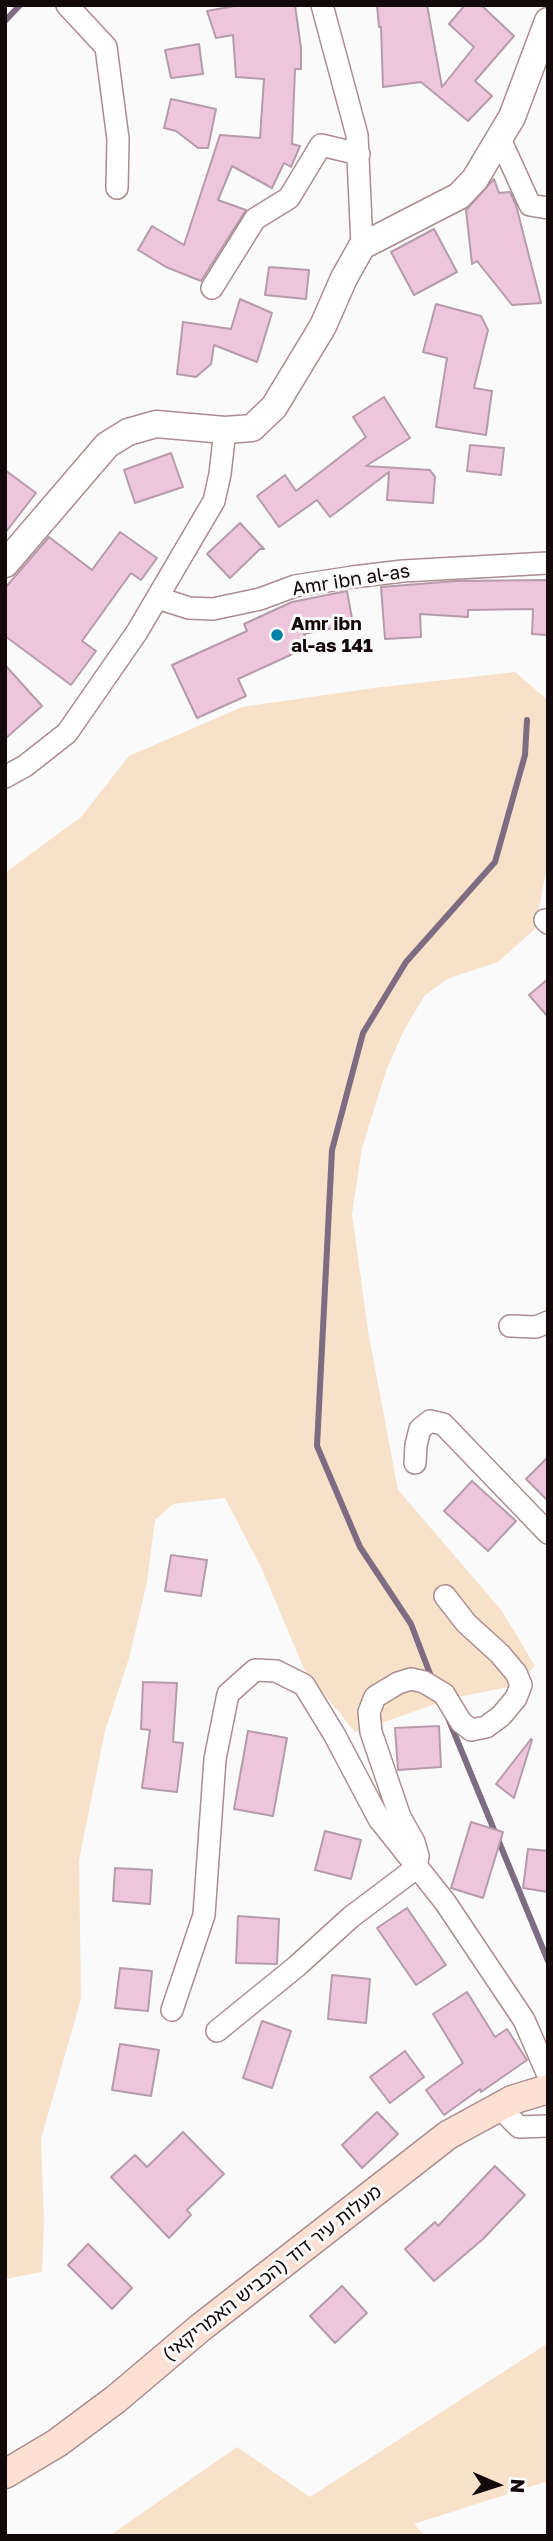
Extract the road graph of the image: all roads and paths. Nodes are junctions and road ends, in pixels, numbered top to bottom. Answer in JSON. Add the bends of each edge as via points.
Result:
{"nodes":[{"id":1,"x":67,"y":5,"type":"edge"},
{"id":2,"x":322,"y":5,"type":"edge"},
{"id":3,"x":548,"y":21,"type":"edge"},
{"id":4,"x":500,"y":139,"type":"junction"},
{"id":5,"x":359,"y":154,"type":"junction"},
{"id":6,"x":117,"y":188,"type":"dead end"},
{"id":7,"x":548,"y":208,"type":"edge"},
{"id":8,"x":362,"y":246,"type":"junction"},
{"id":9,"x":212,"y":288,"type":"dead end"},
{"id":10,"x":225,"y":430,"type":"junction"},
{"id":11,"x":548,"y":563,"type":"edge"},
{"id":12,"x":5,"y":564,"type":"edge"},
{"id":13,"x":158,"y":598,"type":"junction"},
{"id":14,"x":5,"y":777,"type":"edge"},
{"id":15,"x":548,"y":1322,"type":"edge"},
{"id":16,"x":510,"y":1326,"type":"dead end"},
{"id":17,"x":415,"y":1463,"type":"dead end"},
{"id":18,"x":548,"y":1533,"type":"edge"},
{"id":19,"x":445,"y":1596,"type":"dead end"},
{"id":20,"x":416,"y":1868,"type":"junction"},
{"id":21,"x":172,"y":2010,"type":"dead end"},
{"id":22,"x":217,"y":2032,"type":"dead end"},
{"id":23,"x":548,"y":2075,"type":"edge"},
{"id":24,"x":548,"y":2089,"type":"edge"},
{"id":25,"x":499,"y":2107,"type":"junction"},
{"id":26,"x":548,"y":2126,"type":"edge"},
{"id":27,"x":5,"y":2474,"type":"edge"}],
"edges":[{"from":1,"to":6,"type":"street","via":[[106,47],[118,138]]},
{"from":2,"to":5,"type":"street"},
{"from":3,"to":4,"type":"street"},
{"from":4,"to":7,"type":"street","via":[[530,205]]},
{"from":4,"to":8,"type":"street","via":[[475,179],[458,196]]},
{"from":5,"to":8,"type":"street"},
{"from":5,"to":9,"type":"street","via":[[321,145],[289,198],[256,219]]},
{"from":8,"to":10,"type":"street","via":[[323,326],[274,407],[252,428]]},
{"from":10,"to":12,"type":"street","via":[[156,424],[128,432],[107,445]]},
{"from":10,"to":13,"type":"street","via":[[214,501]]},
{"from":11,"to":13,"type":"street","name":"Amr ibn al-as","via":[[353,577],[295,586],[213,609],[189,608]]},
{"from":13,"to":14,"type":"street","via":[[67,733]]},
{"from":15,"to":16,"type":"street","via":[[536,1327]]},
{"from":17,"to":18,"type":"street","via":[[420,1429],[430,1421],[443,1424]]},
{"from":19,"to":20,"type":"street","via":[[516,1673],[521,1685],[501,1716],[486,1727],[471,1730],[444,1694],[424,1682],[398,1682],[374,1697],[369,1712],[371,1731],[400,1817],[414,1842]]},
{"from":20,"to":21,"type":"street","via":[[379,1819],[304,1685],[276,1671],[255,1670],[228,1694],[215,1759],[204,1915]]},
{"from":20,"to":22,"type":"street","via":[[351,1917]]},
{"from":20,"to":23,"type":"street","via":[[445,1902],[524,2021]]},
{"from":24,"to":25,"type":"main road","name":"מעלות עיר דוד (הכביש האמריקאי)"},
{"from":25,"to":26,"type":"street","via":[[519,2127]]},
{"from":25,"to":27,"type":"main road","name":"מעלות עיר דוד (הכביש האמריקאי)","via":[[448,2136],[106,2406]]}]}
